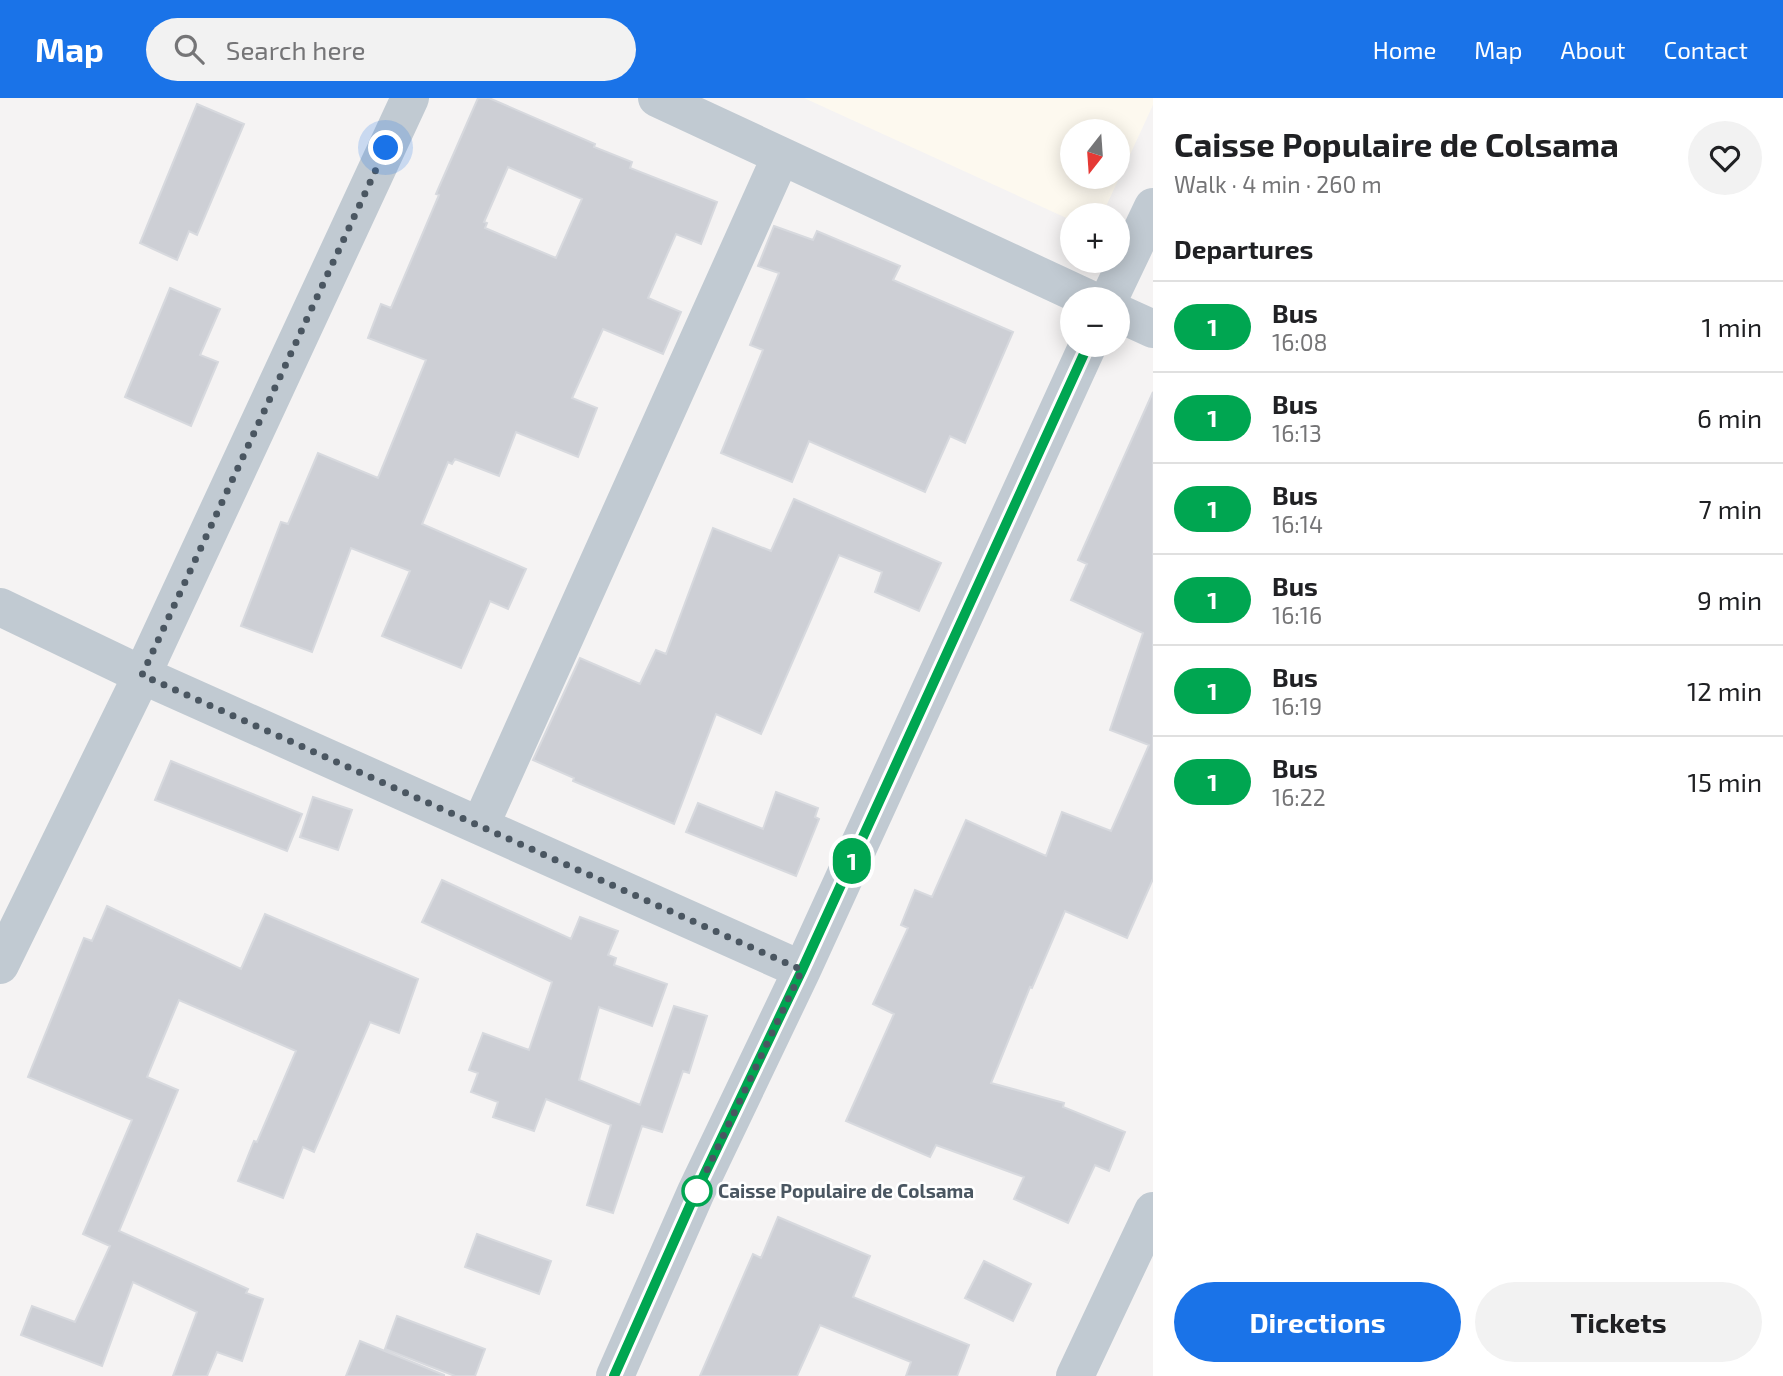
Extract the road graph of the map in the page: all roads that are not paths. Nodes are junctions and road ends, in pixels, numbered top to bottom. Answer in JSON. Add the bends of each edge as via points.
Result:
{"nodes":[{"id":1,"x":410,"y":98,"type":"edge"},
{"id":2,"x":657,"y":98,"type":"edge"},
{"id":3,"x":782,"y":156,"type":"junction"},
{"id":4,"x":1153,"y":207,"type":"edge"},
{"id":5,"x":1063,"y":287,"type":"edge"},
{"id":6,"x":1115,"y":287,"type":"edge"},
{"id":7,"x":1130,"y":318,"type":"edge"},
{"id":8,"x":1153,"y":329,"type":"edge"},
{"id":9,"x":1083,"y":357,"type":"edge"},
{"id":10,"x":0,"y":607,"type":"edge"},
{"id":11,"x":142,"y":675,"type":"junction"},
{"id":12,"x":480,"y":826,"type":"junction"},
{"id":13,"x":0,"y":965,"type":"edge"},
{"id":14,"x":802,"y":970,"type":"junction"},
{"id":15,"x":1153,"y":1211,"type":"edge"},
{"id":16,"x":615,"y":1376,"type":"edge"},
{"id":17,"x":1075,"y":1376,"type":"edge"}],
"edges":[{"from":1,"to":11,"type":"street"},
{"from":2,"to":3,"type":"street"},
{"from":3,"to":5,"type":"street"},
{"from":3,"to":12,"type":"street"},
{"from":4,"to":6,"type":"street"},
{"from":7,"to":8,"type":"street"},
{"from":9,"to":14,"type":"street"},
{"from":10,"to":11,"type":"street"},
{"from":11,"to":12,"type":"street"},
{"from":11,"to":13,"type":"street"},
{"from":12,"to":14,"type":"street"},
{"from":14,"to":16,"type":"street"},
{"from":15,"to":17,"type":"street"}]}
